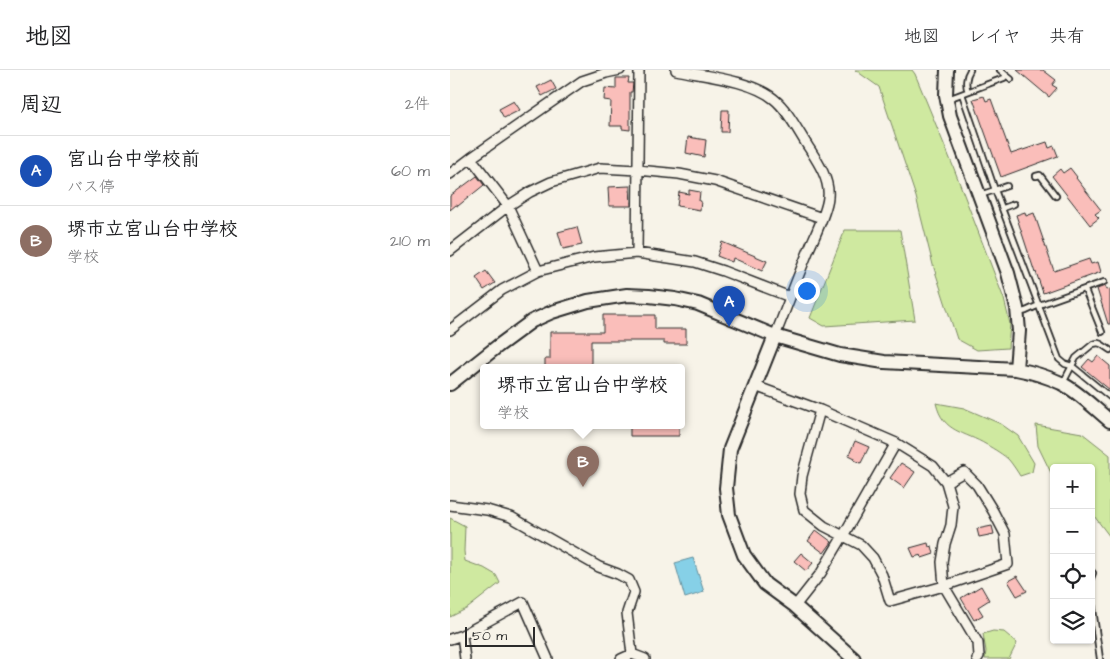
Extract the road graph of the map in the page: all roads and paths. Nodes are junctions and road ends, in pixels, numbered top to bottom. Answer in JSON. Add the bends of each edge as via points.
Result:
{"nodes":[{"id":1,"x":620,"y":70,"type":"edge"},
{"id":2,"x":639,"y":70,"type":"edge"},
{"id":3,"x":676,"y":70,"type":"edge"},
{"id":4,"x":970,"y":70,"type":"edge"},
{"id":5,"x":1000,"y":70,"type":"edge"},
{"id":6,"x":944,"y":72,"type":"edge"},
{"id":7,"x":1006,"y":75,"type":"junction"},
{"id":8,"x":1011,"y":79,"type":"dead end"},
{"id":9,"x":968,"y":92,"type":"junction"},
{"id":10,"x":962,"y":94,"type":"junction"},
{"id":11,"x":947,"y":99,"type":"junction"},
{"id":12,"x":471,"y":158,"type":"junction"},
{"id":13,"x":638,"y":170,"type":"junction"},
{"id":14,"x":450,"y":174,"type":"edge"},
{"id":15,"x":1036,"y":176,"type":"dead end"},
{"id":16,"x":1007,"y":186,"type":"dead end"},
{"id":17,"x":996,"y":190,"type":"junction"},
{"id":18,"x":979,"y":195,"type":"junction"},
{"id":19,"x":1056,"y":196,"type":"dead end"},
{"id":20,"x":1014,"y":204,"type":"dead end"},
{"id":21,"x":508,"y":206,"type":"junction"},
{"id":22,"x":1003,"y":208,"type":"junction"},
{"id":23,"x":822,"y":218,"type":"junction"},
{"id":24,"x":450,"y":251,"type":"edge"},
{"id":25,"x":637,"y":253,"type":"junction"},
{"id":26,"x":538,"y":272,"type":"junction"},
{"id":27,"x":1104,"y":282,"type":"dead end"},
{"id":28,"x":1086,"y":290,"type":"junction"},
{"id":29,"x":790,"y":297,"type":"junction"},
{"id":30,"x":1039,"y":305,"type":"junction"},
{"id":31,"x":1018,"y":313,"type":"junction"},
{"id":32,"x":450,"y":330,"type":"edge"},
{"id":33,"x":1102,"y":332,"type":"dead end"},
{"id":34,"x":776,"y":336,"type":"junction"},
{"id":35,"x":1110,"y":350,"type":"edge"},
{"id":36,"x":1072,"y":366,"type":"junction"},
{"id":37,"x":1016,"y":369,"type":"junction"},
{"id":38,"x":450,"y":384,"type":"edge"},
{"id":39,"x":1062,"y":384,"type":"junction"},
{"id":40,"x":755,"y":386,"type":"junction"},
{"id":41,"x":1110,"y":397,"type":"edge"},
{"id":42,"x":820,"y":410,"type":"junction"},
{"id":43,"x":1110,"y":421,"type":"edge"},
{"id":44,"x":896,"y":443,"type":"junction"},
{"id":45,"x":946,"y":482,"type":"junction"},
{"id":46,"x":450,"y":505,"type":"edge"},
{"id":47,"x":843,"y":536,"type":"junction"},
{"id":48,"x":944,"y":586,"type":"junction"},
{"id":49,"x":1092,"y":599,"type":"edge"},
{"id":50,"x":795,"y":606,"type":"junction"},
{"id":51,"x":462,"y":635,"type":"junction"},
{"id":52,"x":450,"y":639,"type":"edge"},
{"id":53,"x":632,"y":654,"type":"junction"},
{"id":54,"x":465,"y":659,"type":"edge"},
{"id":55,"x":548,"y":659,"type":"edge"},
{"id":56,"x":621,"y":659,"type":"edge"},
{"id":57,"x":645,"y":659,"type":"edge"},
{"id":58,"x":854,"y":659,"type":"edge"},
{"id":59,"x":977,"y":659,"type":"edge"},
{"id":60,"x":1100,"y":659,"type":"edge"}],
"edges":[{"from":1,"to":12,"type":"street","via":[[582,80]]},
{"from":2,"to":13,"type":"street"},
{"from":3,"to":23,"type":"street","via":[[739,83],[774,99],[820,164],[828,196]]},
{"from":4,"to":9,"type":"lane","via":[[966,86]]},
{"from":5,"to":7,"type":"lane"},
{"from":6,"to":11,"type":"street"},
{"from":7,"to":8,"type":"lane"},
{"from":7,"to":9,"type":"lane"},
{"from":9,"to":10,"type":"lane"},
{"from":10,"to":11,"type":"lane"},
{"from":10,"to":17,"type":"lane"},
{"from":11,"to":18,"type":"street","via":[[950,116]]},
{"from":12,"to":14,"type":"street"},
{"from":12,"to":21,"type":"street"},
{"from":13,"to":21,"type":"street","via":[[600,168],[578,174],[551,182]]},
{"from":13,"to":23,"type":"street","via":[[714,181]]},
{"from":13,"to":25,"type":"street"},
{"from":15,"to":19,"type":"lane","via":[[1040,175]]},
{"from":16,"to":17,"type":"lane"},
{"from":17,"to":18,"type":"lane"},
{"from":17,"to":22,"type":"lane"},
{"from":18,"to":31,"type":"street","via":[[1008,273]]},
{"from":20,"to":22,"type":"lane"},
{"from":21,"to":24,"type":"street"},
{"from":21,"to":26,"type":"street"},
{"from":22,"to":30,"type":"lane"},
{"from":23,"to":29,"type":"street"},
{"from":25,"to":26,"type":"street","via":[[594,256]]},
{"from":25,"to":29,"type":"street","via":[[695,262]]},
{"from":26,"to":32,"type":"street","via":[[502,290]]},
{"from":27,"to":28,"type":"lane"},
{"from":28,"to":30,"type":"lane"},
{"from":28,"to":33,"type":"lane"},
{"from":29,"to":34,"type":"street"},
{"from":30,"to":31,"type":"lane"},
{"from":30,"to":36,"type":"lane","via":[[1059,359]]},
{"from":31,"to":37,"type":"street"},
{"from":34,"to":37,"type":"street","via":[[840,355],[884,362]]},
{"from":34,"to":38,"type":"street","via":[[698,304],[649,296],[605,297],[568,306],[532,321]]},
{"from":34,"to":40,"type":"street"},
{"from":35,"to":36,"type":"lane","via":[[1101,344],[1093,344],[1076,358]]},
{"from":36,"to":39,"type":"lane"},
{"from":36,"to":41,"type":"lane"},
{"from":37,"to":39,"type":"street","via":[[1037,373]]},
{"from":39,"to":43,"type":"street"},
{"from":40,"to":42,"type":"street"},
{"from":40,"to":50,"type":"street","via":[[730,449],[726,488],[729,515],[744,555],[765,584]]},
{"from":42,"to":44,"type":"street"},
{"from":42,"to":47,"type":"street","via":[[800,494],[804,510]]},
{"from":44,"to":45,"type":"street","via":[[933,466]]},
{"from":44,"to":47,"type":"street"},
{"from":45,"to":48,"type":"street","via":[[953,506],[942,562]]},
{"from":45,"to":48,"type":"street","via":[[964,472],[977,485],[1005,534],[1008,564]]},
{"from":46,"to":53,"type":"street","via":[[487,510],[511,518],[598,567],[629,580],[634,592],[627,613]]},
{"from":47,"to":48,"type":"street","via":[[861,545],[873,558],[890,601]]},
{"from":47,"to":50,"type":"street","via":[[821,573]]},
{"from":48,"to":59,"type":"street","via":[[978,643]]},
{"from":49,"to":60,"type":"lane"},
{"from":50,"to":58,"type":"street"},
{"from":51,"to":52,"type":"street"},
{"from":51,"to":54,"type":"street"},
{"from":51,"to":55,"type":"street","via":[[523,602]]},
{"from":53,"to":56,"type":"street"},
{"from":53,"to":57,"type":"street"}]}
